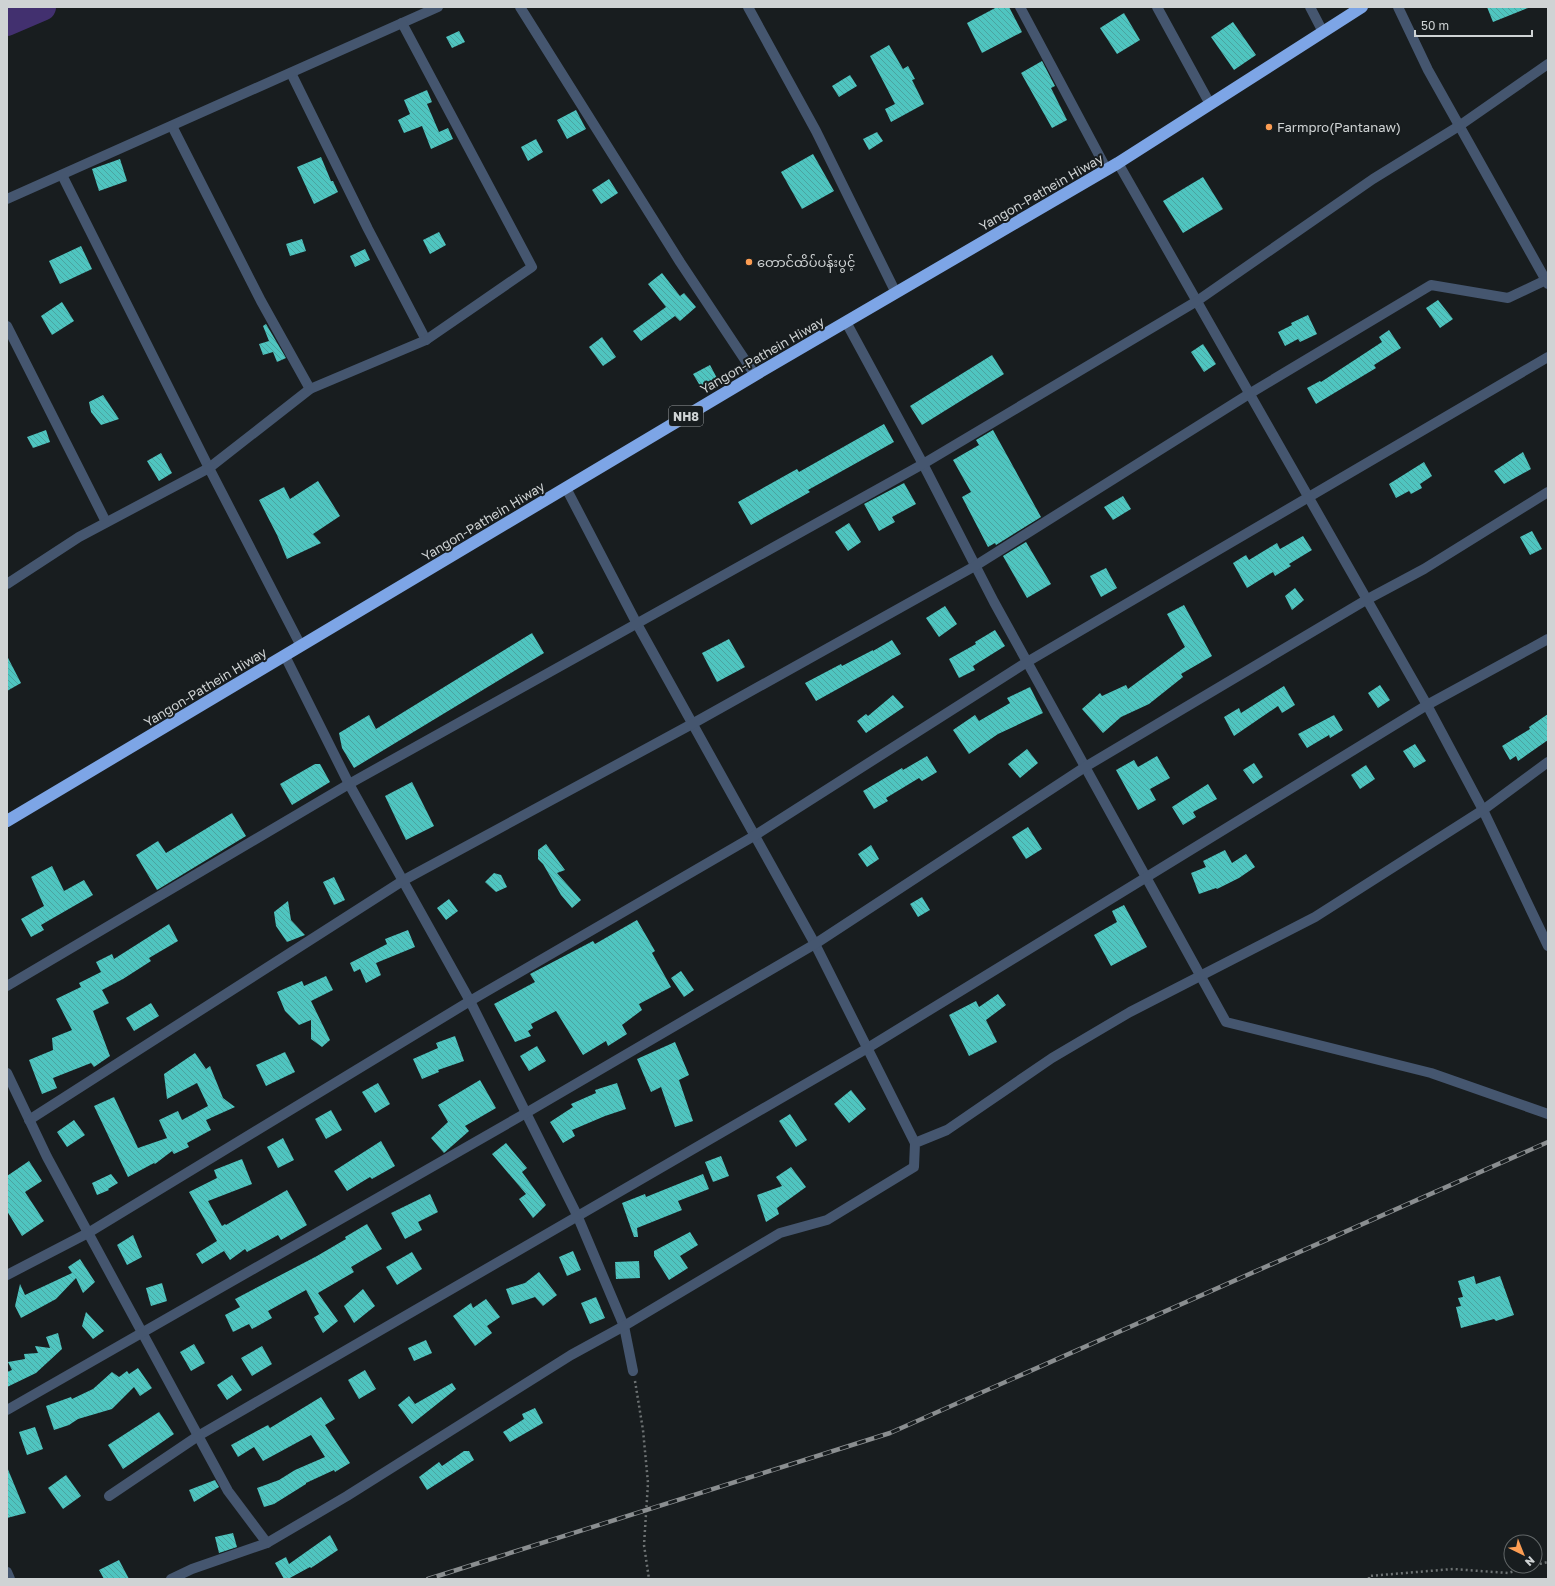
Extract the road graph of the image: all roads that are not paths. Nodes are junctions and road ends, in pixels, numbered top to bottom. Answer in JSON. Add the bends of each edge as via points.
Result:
{"nodes":[{"id":1,"x":438,"y":7,"type":"edge"},
{"id":2,"x":520,"y":7,"type":"edge"},
{"id":3,"x":748,"y":7,"type":"edge"},
{"id":4,"x":1020,"y":7,"type":"edge"},
{"id":5,"x":1157,"y":7,"type":"edge"},
{"id":6,"x":1310,"y":7,"type":"edge"},
{"id":7,"x":1362,"y":7,"type":"edge"},
{"id":8,"x":1398,"y":7,"type":"edge"},
{"id":9,"x":402,"y":23,"type":"junction"},
{"id":10,"x":1323,"y":32,"type":"junction"},
{"id":11,"x":1548,"y":64,"type":"edge"},
{"id":12,"x":291,"y":73,"type":"junction"},
{"id":13,"x":1210,"y":104,"type":"junction"},
{"id":14,"x":172,"y":126,"type":"junction"},
{"id":15,"x":1459,"y":126,"type":"junction"},
{"id":16,"x":1118,"y":163,"type":"junction"},
{"id":17,"x":1107,"y":170,"type":"junction"},
{"id":18,"x":62,"y":175,"type":"junction"},
{"id":19,"x":7,"y":199,"type":"edge"},
{"id":20,"x":1547,"y":282,"type":"edge"},
{"id":21,"x":896,"y":293,"type":"junction"},
{"id":22,"x":1197,"y":301,"type":"junction"},
{"id":23,"x":846,"y":322,"type":"junction"},
{"id":24,"x":7,"y":326,"type":"edge"},
{"id":25,"x":426,"y":340,"type":"junction"},
{"id":26,"x":1548,"y":357,"type":"edge"},
{"id":27,"x":755,"y":375,"type":"junction"},
{"id":28,"x":310,"y":389,"type":"junction"},
{"id":29,"x":1249,"y":394,"type":"junction"},
{"id":30,"x":923,"y":464,"type":"junction"},
{"id":31,"x":209,"y":468,"type":"junction"},
{"id":32,"x":566,"y":488,"type":"junction"},
{"id":33,"x":1548,"y":492,"type":"edge"},
{"id":34,"x":1308,"y":497,"type":"junction"},
{"id":35,"x":106,"y":522,"type":"junction"},
{"id":36,"x":975,"y":566,"type":"junction"},
{"id":37,"x":7,"y":584,"type":"edge"},
{"id":38,"x":1366,"y":600,"type":"junction"},
{"id":39,"x":637,"y":624,"type":"junction"},
{"id":40,"x":1548,"y":639,"type":"edge"},
{"id":41,"x":301,"y":646,"type":"junction"},
{"id":42,"x":285,"y":656,"type":"junction"},
{"id":43,"x":1027,"y":662,"type":"junction"},
{"id":44,"x":1427,"y":705,"type":"junction"},
{"id":45,"x":692,"y":724,"type":"junction"},
{"id":46,"x":1548,"y":762,"type":"edge"},
{"id":47,"x":1085,"y":767,"type":"junction"},
{"id":48,"x":349,"y":784,"type":"junction"},
{"id":49,"x":1483,"y":810,"type":"junction"},
{"id":50,"x":7,"y":821,"type":"edge"},
{"id":51,"x":754,"y":836,"type":"junction"},
{"id":52,"x":1146,"y":877,"type":"junction"},
{"id":53,"x":404,"y":880,"type":"junction"},
{"id":54,"x":815,"y":944,"type":"junction"},
{"id":55,"x":1548,"y":946,"type":"edge"},
{"id":56,"x":1200,"y":976,"type":"junction"},
{"id":57,"x":7,"y":986,"type":"edge"},
{"id":58,"x":470,"y":1001,"type":"junction"},
{"id":59,"x":866,"y":1049,"type":"junction"},
{"id":60,"x":7,"y":1073,"type":"edge"},
{"id":61,"x":526,"y":1114,"type":"junction"},
{"id":62,"x":1548,"y":1114,"type":"edge"},
{"id":63,"x":29,"y":1120,"type":"junction"},
{"id":64,"x":915,"y":1143,"type":"junction"},
{"id":65,"x":577,"y":1215,"type":"junction"},
{"id":66,"x":88,"y":1234,"type":"junction"},
{"id":67,"x":7,"y":1275,"type":"edge"},
{"id":68,"x":624,"y":1326,"type":"junction"},
{"id":69,"x":142,"y":1334,"type":"junction"},
{"id":70,"x":633,"y":1371,"type":"road end"},
{"id":71,"x":7,"y":1410,"type":"edge"},
{"id":72,"x":198,"y":1436,"type":"junction"},
{"id":73,"x":109,"y":1496,"type":"dead end"},
{"id":74,"x":267,"y":1542,"type":"junction"},
{"id":75,"x":7,"y":1572,"type":"edge"},
{"id":76,"x":10,"y":1579,"type":"edge"},
{"id":77,"x":171,"y":1579,"type":"edge"}],
"edges":[{"from":1,"to":9,"type":"street"},
{"from":2,"to":27,"type":"street","via":[[680,262]]},
{"from":3,"to":21,"type":"street","via":[[816,131]]},
{"from":4,"to":17,"type":"street"},
{"from":5,"to":13,"type":"street"},
{"from":6,"to":10,"type":"street"},
{"from":7,"to":10,"type":"highway","name":"Yangon-Pathein Hiway","number":"NH8"},
{"from":8,"to":15,"type":"street","via":[[1428,70]]},
{"from":9,"to":12,"type":"street"},
{"from":9,"to":25,"type":"street","via":[[532,267]]},
{"from":10,"to":13,"type":"highway","name":"Yangon-Pathein Hiway","number":"NH8"},
{"from":11,"to":15,"type":"street"},
{"from":12,"to":14,"type":"street"},
{"from":12,"to":25,"type":"street"},
{"from":13,"to":16,"type":"highway","name":"Yangon-Pathein Hiway","number":"NH8"},
{"from":14,"to":18,"type":"street"},
{"from":14,"to":28,"type":"street","via":[[261,301]]},
{"from":15,"to":20,"type":"street"},
{"from":15,"to":22,"type":"street","via":[[1373,179]]},
{"from":16,"to":17,"type":"highway","name":"Yangon-Pathein Hiway","number":"NH8"},
{"from":16,"to":22,"type":"street"},
{"from":17,"to":21,"type":"highway","name":"Yangon-Pathein Hiway","number":"NH8"},
{"from":18,"to":19,"type":"street"},
{"from":18,"to":31,"type":"street"},
{"from":20,"to":29,"type":"street","via":[[1508,298],[1431,285]]},
{"from":21,"to":23,"type":"highway","name":"Yangon-Pathein Hiway","number":"NH8"},
{"from":22,"to":29,"type":"street"},
{"from":22,"to":30,"type":"street"},
{"from":23,"to":27,"type":"highway","name":"Yangon-Pathein Hiway","number":"NH8"},
{"from":23,"to":30,"type":"street"},
{"from":24,"to":35,"type":"street"},
{"from":25,"to":28,"type":"street"},
{"from":26,"to":34,"type":"street"},
{"from":27,"to":32,"type":"highway","name":"Yangon-Pathein Hiway","number":"NH8"},
{"from":28,"to":31,"type":"street"},
{"from":29,"to":34,"type":"street"},
{"from":29,"to":36,"type":"street"},
{"from":30,"to":36,"type":"street"},
{"from":30,"to":39,"type":"street"},
{"from":31,"to":35,"type":"street"},
{"from":31,"to":41,"type":"street"},
{"from":32,"to":39,"type":"street"},
{"from":32,"to":41,"type":"highway","name":"Yangon-Pathein Hiway","number":"NH8"},
{"from":33,"to":38,"type":"street","via":[[1424,569]]},
{"from":34,"to":38,"type":"street"},
{"from":34,"to":43,"type":"street"},
{"from":35,"to":37,"type":"street"},
{"from":36,"to":43,"type":"street"},
{"from":36,"to":45,"type":"street"},
{"from":38,"to":44,"type":"street"},
{"from":38,"to":47,"type":"street"},
{"from":39,"to":45,"type":"street"},
{"from":39,"to":48,"type":"street"},
{"from":40,"to":44,"type":"street"},
{"from":41,"to":42,"type":"highway","name":"Yangon-Pathein Hiway","number":"NH8"},
{"from":42,"to":48,"type":"street"},
{"from":42,"to":50,"type":"highway","name":"Yangon-Pathein Hiway","number":"NH8"},
{"from":43,"to":47,"type":"street"},
{"from":43,"to":51,"type":"street"},
{"from":44,"to":49,"type":"street"},
{"from":44,"to":52,"type":"street"},
{"from":45,"to":51,"type":"street"},
{"from":45,"to":53,"type":"street"},
{"from":46,"to":49,"type":"street"},
{"from":47,"to":52,"type":"street"},
{"from":47,"to":54,"type":"street"},
{"from":48,"to":53,"type":"street"},
{"from":48,"to":57,"type":"street"},
{"from":49,"to":55,"type":"street"},
{"from":49,"to":56,"type":"street","via":[[1315,916]]},
{"from":51,"to":54,"type":"street"},
{"from":51,"to":58,"type":"street"},
{"from":52,"to":56,"type":"street"},
{"from":52,"to":59,"type":"street"},
{"from":53,"to":58,"type":"street"},
{"from":53,"to":63,"type":"street"},
{"from":54,"to":59,"type":"street"},
{"from":54,"to":61,"type":"street"},
{"from":56,"to":62,"type":"street","via":[[1226,1022],[1431,1073]]},
{"from":56,"to":64,"type":"street","via":[[1052,1058],[947,1130]]},
{"from":58,"to":61,"type":"street"},
{"from":58,"to":66,"type":"street"},
{"from":59,"to":64,"type":"street"},
{"from":59,"to":65,"type":"street"},
{"from":60,"to":63,"type":"street"},
{"from":61,"to":65,"type":"street"},
{"from":61,"to":69,"type":"street"},
{"from":63,"to":66,"type":"street"},
{"from":64,"to":68,"type":"street","via":[[914,1167],[827,1220],[780,1233]]},
{"from":65,"to":68,"type":"street"},
{"from":65,"to":72,"type":"street"},
{"from":66,"to":67,"type":"street"},
{"from":66,"to":69,"type":"street"},
{"from":68,"to":70,"type":"street"},
{"from":68,"to":74,"type":"street","via":[[571,1355],[347,1496]]},
{"from":69,"to":71,"type":"street"},
{"from":69,"to":72,"type":"street"},
{"from":72,"to":73,"type":"street"},
{"from":72,"to":74,"type":"street","via":[[228,1491]]},
{"from":74,"to":77,"type":"street"},
{"from":75,"to":76,"type":"street"}]}
